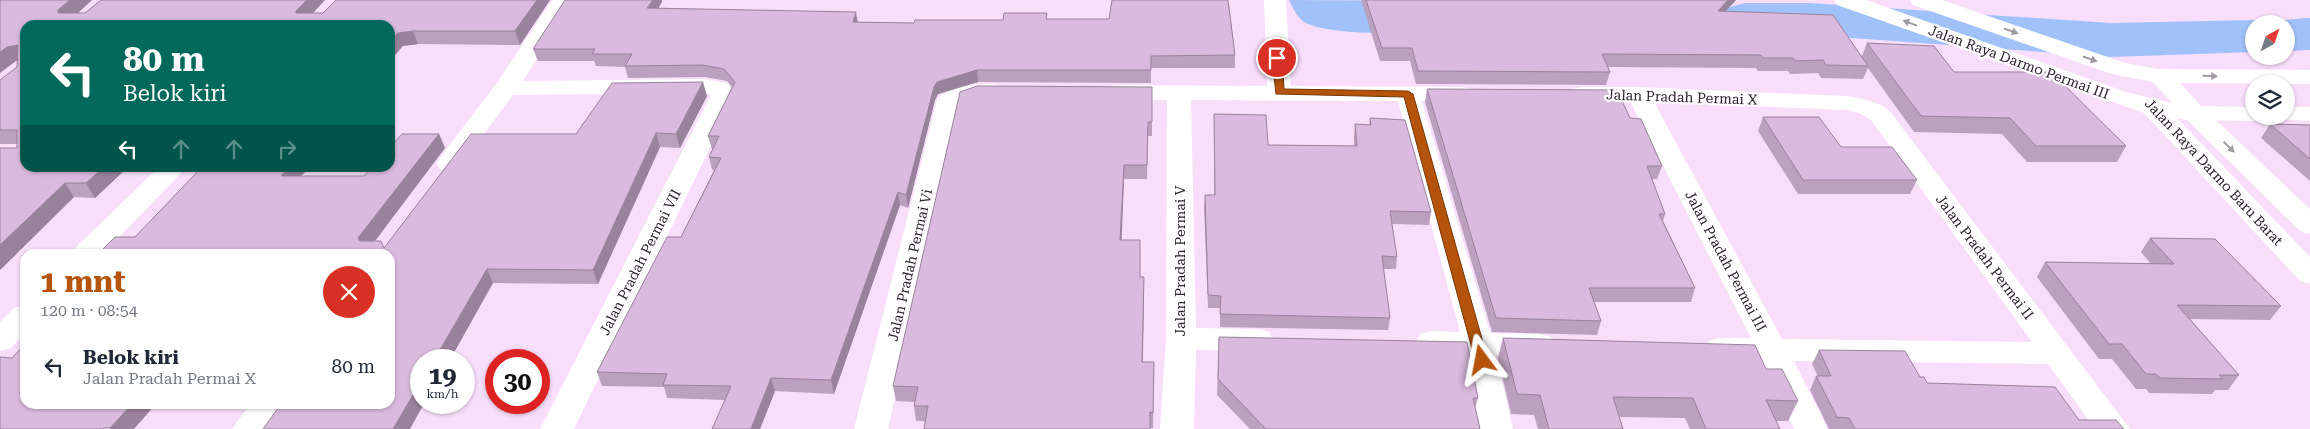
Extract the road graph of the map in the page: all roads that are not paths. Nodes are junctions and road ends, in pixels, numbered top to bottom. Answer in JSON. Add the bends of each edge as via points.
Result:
{"nodes":[{"id":1,"x":562,"y":0,"type":"edge"},
{"id":2,"x":1275,"y":0,"type":"edge"},
{"id":3,"x":1845,"y":0,"type":"edge"},
{"id":4,"x":1921,"y":0,"type":"edge"},
{"id":5,"x":2120,"y":69,"type":"junction"},
{"id":6,"x":2161,"y":76,"type":"junction"},
{"id":7,"x":2310,"y":77,"type":"edge"},
{"id":8,"x":506,"y":88,"type":"junction"},
{"id":9,"x":1017,"y":91,"type":"edge"},
{"id":10,"x":1093,"y":92,"type":"edge"},
{"id":11,"x":1179,"y":92,"type":"junction"},
{"id":12,"x":1279,"y":92,"type":"junction"},
{"id":13,"x":1408,"y":94,"type":"junction"},
{"id":14,"x":1485,"y":94,"type":"edge"},
{"id":15,"x":1562,"y":94,"type":"edge"},
{"id":16,"x":1638,"y":94,"type":"junction"},
{"id":17,"x":1846,"y":103,"type":"joint"},
{"id":18,"x":2152,"y":108,"type":"junction"},
{"id":19,"x":2194,"y":113,"type":"junction"},
{"id":20,"x":2245,"y":114,"type":"edge"},
{"id":21,"x":2295,"y":114,"type":"edge"},
{"id":22,"x":2310,"y":114,"type":"edge"},
{"id":23,"x":169,"y":172,"type":"edge"},
{"id":24,"x":434,"y":183,"type":"edge"},
{"id":25,"x":2310,"y":225,"type":"edge"},
{"id":26,"x":91,"y":249,"type":"edge"},
{"id":27,"x":2310,"y":274,"type":"edge"},
{"id":28,"x":20,"y":320,"type":"edge"},
{"id":29,"x":1181,"y":339,"type":"junction"},
{"id":30,"x":0,"y":340,"type":"edge"},
{"id":31,"x":1290,"y":340,"type":"edge"},
{"id":32,"x":1399,"y":342,"type":"edge"},
{"id":33,"x":1478,"y":343,"type":"junction"},
{"id":34,"x":1566,"y":345,"type":"edge"},
{"id":35,"x":1694,"y":349,"type":"edge"},
{"id":36,"x":1773,"y":351,"type":"junction"},
{"id":37,"x":2056,"y":353,"type":"junction"},
{"id":38,"x":264,"y":409,"type":"edge"},
{"id":39,"x":249,"y":429,"type":"edge"},
{"id":40,"x":556,"y":429,"type":"edge"},
{"id":41,"x":871,"y":429,"type":"edge"},
{"id":42,"x":1177,"y":429,"type":"edge"},
{"id":43,"x":1496,"y":429,"type":"edge"},
{"id":44,"x":1811,"y":429,"type":"edge"},
{"id":45,"x":2113,"y":429,"type":"edge"}],
"edges":[{"from":1,"to":8,"type":"street"},
{"from":2,"to":12,"type":"street"},
{"from":18,"to":3,"type":"street","name":"Jalan Raya Darmo Permai III","one_way":true},
{"from":4,"to":5,"type":"street","name":"Jalan Raya Darmo Permai III","one_way":true},
{"from":5,"to":6,"type":"street","name":"Jalan Raya Darmo Permai III"},
{"from":5,"to":18,"type":"street","name":"Jalan Raya Darmo Baru Barat"},
{"from":6,"to":7,"type":"street","name":"Jalan Raya Darmo Permai III","one_way":true},
{"from":6,"to":19,"type":"street","name":"Jalan Raya Darmo Baru Barat"},
{"from":8,"to":24,"type":"street"},
{"from":8,"to":40,"type":"street","name":"Jalan Pradah Permai VII","via":[[705,86],[718,88],[724,94]]},
{"from":9,"to":41,"type":"street","name":"Jalan Pradah Permai Vi","via":[[978,91],[949,100]]},
{"from":10,"to":11,"type":"street"},
{"from":11,"to":12,"type":"street"},
{"from":11,"to":29,"type":"street","name":"Jalan Pradah Permai V"},
{"from":12,"to":13,"type":"street"},
{"from":13,"to":14,"type":"street"},
{"from":13,"to":33,"type":"street"},
{"from":15,"to":16,"type":"street","name":"Jalan Pradah Permai X"},
{"from":16,"to":17,"type":"street","name":"Jalan Pradah Permai X"},
{"from":16,"to":36,"type":"street","name":"Jalan Pradah Permai III"},
{"from":17,"to":37,"type":"street","name":"Jalan Pradah Permai II","via":[[1867,107],[1880,115]]},
{"from":18,"to":19,"type":"street","name":"Jalan Raya Darmo Permai III"},
{"from":18,"to":27,"type":"street","name":"Jalan Raya Darmo Baru Barat"},
{"from":19,"to":20,"type":"street","name":"Jalan Raya Darmo Permai III"},
{"from":19,"to":25,"type":"street","name":"Jalan Raya Darmo Baru Barat","one_way":true},
{"from":21,"to":22,"type":"street"},
{"from":23,"to":26,"type":"street"},
{"from":28,"to":30,"type":"street"},
{"from":29,"to":31,"type":"street"},
{"from":29,"to":42,"type":"street","name":"Jalan Pradah Permai V"},
{"from":32,"to":33,"type":"street"},
{"from":33,"to":34,"type":"street"},
{"from":33,"to":43,"type":"street"},
{"from":35,"to":36,"type":"street"},
{"from":36,"to":37,"type":"street"},
{"from":36,"to":44,"type":"street","name":"Jalan Pradah Permai III"},
{"from":37,"to":45,"type":"street","name":"Jalan Pradah Permai II"},
{"from":38,"to":39,"type":"street"}]}
